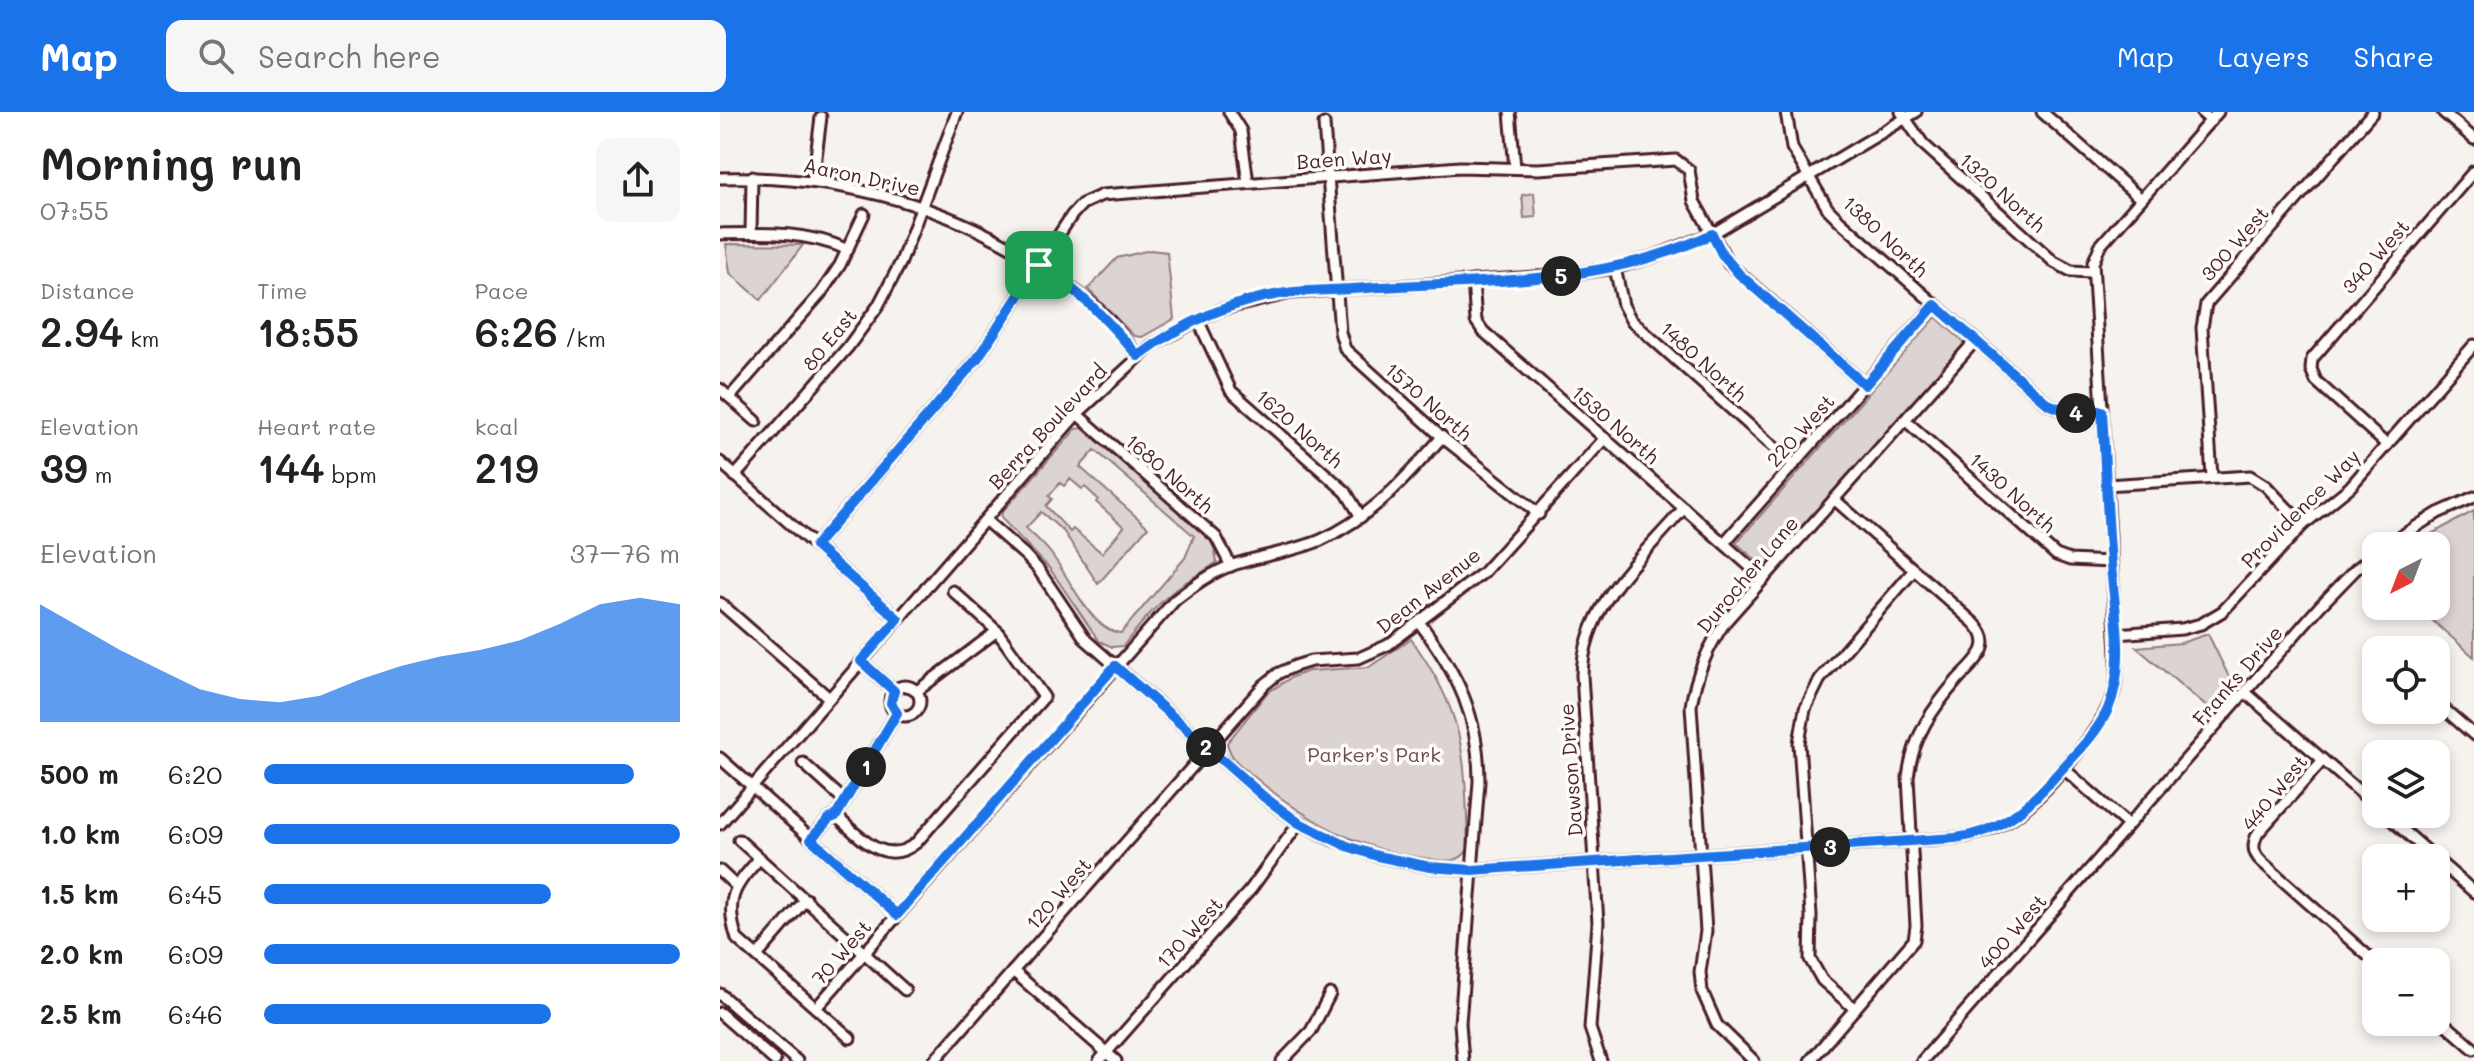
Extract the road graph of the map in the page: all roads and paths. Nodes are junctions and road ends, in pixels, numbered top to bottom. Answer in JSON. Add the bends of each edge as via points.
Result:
{"nodes":[{"id":1,"x":957,"y":112,"type":"edge"},
{"id":2,"x":1229,"y":112,"type":"edge"},
{"id":3,"x":1510,"y":112,"type":"edge"},
{"id":4,"x":1786,"y":112,"type":"edge"},
{"id":5,"x":1916,"y":112,"type":"edge"},
{"id":6,"x":2042,"y":112,"type":"edge"},
{"id":7,"x":2201,"y":112,"type":"edge"},
{"id":8,"x":2218,"y":112,"type":"edge"},
{"id":9,"x":2373,"y":112,"type":"edge"},
{"id":10,"x":2443,"y":112,"type":"edge"},
{"id":11,"x":1903,"y":115,"type":"edge"},
{"id":12,"x":821,"y":117,"type":"dead end"},
{"id":13,"x":2211,"y":121,"type":"junction"},
{"id":14,"x":1324,"y":124,"type":"dead end"},
{"id":15,"x":2474,"y":139,"type":"edge"},
{"id":16,"x":1515,"y":168,"type":"junction"},
{"id":17,"x":2474,"y":171,"type":"edge"},
{"id":18,"x":752,"y":177,"type":"junction"},
{"id":19,"x":1809,"y":177,"type":"junction"},
{"id":20,"x":720,"y":178,"type":"edge"},
{"id":21,"x":1328,"y":178,"type":"junction"},
{"id":22,"x":813,"y":181,"type":"junction"},
{"id":23,"x":1248,"y":183,"type":"junction"},
{"id":24,"x":2141,"y":199,"type":"junction"},
{"id":25,"x":923,"y":207,"type":"junction"},
{"id":26,"x":864,"y":214,"type":"dead end"},
{"id":27,"x":751,"y":233,"type":"junction"},
{"id":28,"x":720,"y":234,"type":"edge"},
{"id":29,"x":1712,"y":234,"type":"junction"},
{"id":30,"x":848,"y":250,"type":"junction"},
{"id":31,"x":1039,"y":265,"type":"junction"},
{"id":32,"x":1615,"y":268,"type":"junction"},
{"id":33,"x":2091,"y":272,"type":"junction"},
{"id":34,"x":1473,"y":281,"type":"junction"},
{"id":35,"x":1337,"y":290,"type":"junction"},
{"id":36,"x":1935,"y":305,"type":"junction"},
{"id":37,"x":1198,"y":320,"type":"junction"},
{"id":38,"x":1975,"y":341,"type":"junction"},
{"id":39,"x":2474,"y":345,"type":"edge"},
{"id":40,"x":1138,"y":356,"type":"junction"},
{"id":41,"x":1865,"y":385,"type":"junction"},
{"id":42,"x":720,"y":389,"type":"edge"},
{"id":43,"x":730,"y":397,"type":"junction"},
{"id":44,"x":2102,"y":411,"type":"junction"},
{"id":45,"x":1077,"y":414,"type":"junction"},
{"id":46,"x":1905,"y":420,"type":"junction"},
{"id":47,"x":756,"y":421,"type":"dead end"},
{"id":48,"x":1442,"y":437,"type":"junction"},
{"id":49,"x":1605,"y":438,"type":"junction"},
{"id":50,"x":2387,"y":445,"type":"junction"},
{"id":51,"x":720,"y":462,"type":"edge"},
{"id":52,"x":1794,"y":465,"type":"junction"},
{"id":53,"x":735,"y":476,"type":"junction"},
{"id":54,"x":2212,"y":477,"type":"junction"},
{"id":55,"x":2106,"y":485,"type":"junction"},
{"id":56,"x":2474,"y":497,"type":"edge"},
{"id":57,"x":1834,"y":499,"type":"junction"},
{"id":58,"x":1684,"y":508,"type":"junction"},
{"id":59,"x":1539,"y":514,"type":"junction"},
{"id":60,"x":1361,"y":517,"type":"junction"},
{"id":61,"x":985,"y":520,"type":"junction"},
{"id":62,"x":2303,"y":525,"type":"junction"},
{"id":63,"x":2407,"y":532,"type":"edge"},
{"id":64,"x":1724,"y":543,"type":"junction"},
{"id":65,"x":815,"y":546,"type":"junction"},
{"id":66,"x":2110,"y":562,"type":"junction"},
{"id":67,"x":1231,"y":566,"type":"junction"},
{"id":68,"x":2362,"y":566,"type":"edge"},
{"id":69,"x":1914,"y":570,"type":"junction"},
{"id":70,"x":1764,"y":579,"type":"junction"},
{"id":71,"x":953,"y":591,"type":"dead end"},
{"id":72,"x":720,"y":603,"type":"edge"},
{"id":73,"x":898,"y":619,"type":"junction"},
{"id":74,"x":1419,"y":622,"type":"junction"},
{"id":75,"x":997,"y":631,"type":"junction"},
{"id":76,"x":2116,"y":634,"type":"junction"},
{"id":77,"x":861,"y":661,"type":"junction"},
{"id":78,"x":1115,"y":666,"type":"junction"},
{"id":79,"x":894,"y":691,"type":"junction"},
{"id":80,"x":917,"y":691,"type":"junction"},
{"id":81,"x":2246,"y":693,"type":"junction"},
{"id":82,"x":829,"y":698,"type":"junction"},
{"id":83,"x":897,"y":713,"type":"junction"},
{"id":84,"x":2450,"y":713,"type":"edge"},
{"id":85,"x":2474,"y":733,"type":"edge"},
{"id":86,"x":1208,"y":749,"type":"junction"},
{"id":87,"x":720,"y":758,"type":"edge"},
{"id":88,"x":2323,"y":760,"type":"junction"},
{"id":89,"x":803,"y":763,"type":"dead end"},
{"id":90,"x":2063,"y":768,"type":"junction"},
{"id":91,"x":752,"y":786,"type":"junction"},
{"id":92,"x":2362,"y":794,"type":"edge"},
{"id":93,"x":845,"y":801,"type":"junction"},
{"id":94,"x":836,"y":816,"type":"junction"},
{"id":95,"x":1299,"y":823,"type":"junction"},
{"id":96,"x":720,"y":824,"type":"edge"},
{"id":97,"x":2128,"y":825,"type":"junction"},
{"id":98,"x":2401,"y":828,"type":"edge"},
{"id":99,"x":811,"y":839,"type":"junction"},
{"id":100,"x":739,"y":840,"type":"dead end"},
{"id":101,"x":1912,"y":841,"type":"junction"},
{"id":102,"x":2420,"y":844,"type":"edge"},
{"id":103,"x":1806,"y":848,"type":"junction"},
{"id":104,"x":1701,"y":855,"type":"junction"},
{"id":105,"x":760,"y":858,"type":"junction"},
{"id":106,"x":1594,"y":862,"type":"junction"},
{"id":107,"x":1472,"y":870,"type":"junction"},
{"id":108,"x":720,"y":871,"type":"edge"},
{"id":109,"x":2450,"y":871,"type":"edge"},
{"id":110,"x":735,"y":885,"type":"junction"},
{"id":111,"x":2474,"y":892,"type":"edge"},
{"id":112,"x":806,"y":899,"type":"junction"},
{"id":113,"x":897,"y":915,"type":"junction"},
{"id":114,"x":2362,"y":951,"type":"edge"},
{"id":115,"x":865,"y":952,"type":"junction"},
{"id":116,"x":757,"y":956,"type":"junction"},
{"id":117,"x":1013,"y":971,"type":"junction"},
{"id":118,"x":905,"y":990,"type":"dead end"},
{"id":119,"x":720,"y":994,"type":"edge"},
{"id":120,"x":1330,"y":994,"type":"dead end"},
{"id":121,"x":816,"y":1008,"type":"junction"},
{"id":122,"x":1855,"y":1009,"type":"junction"},
{"id":123,"x":720,"y":1013,"type":"edge"},
{"id":124,"x":2450,"y":1028,"type":"edge"},
{"id":125,"x":850,"y":1038,"type":"dead end"},
{"id":126,"x":2474,"y":1049,"type":"edge"},
{"id":127,"x":1103,"y":1057,"type":"edge"},
{"id":128,"x":775,"y":1061,"type":"edge"},
{"id":129,"x":797,"y":1061,"type":"edge"},
{"id":130,"x":934,"y":1061,"type":"edge"},
{"id":131,"x":1116,"y":1061,"type":"edge"},
{"id":132,"x":1282,"y":1061,"type":"edge"},
{"id":133,"x":1463,"y":1061,"type":"edge"},
{"id":134,"x":1601,"y":1061,"type":"edge"},
{"id":135,"x":1754,"y":1061,"type":"edge"},
{"id":136,"x":1810,"y":1061,"type":"edge"},
{"id":137,"x":1922,"y":1061,"type":"edge"}],
"edges":[{"from":1,"to":25,"type":"street","name":"80 East"},
{"from":2,"to":23,"type":"street","via":[[1241,131]]},
{"from":3,"to":16,"type":"street"},
{"from":4,"to":19,"type":"street","name":"1380 North","via":[[1792,148]]},
{"from":5,"to":11,"type":"street","name":"Berra Boulevard"},
{"from":6,"to":24,"type":"street"},
{"from":7,"to":13,"type":"street"},
{"from":8,"to":13,"type":"street"},
{"from":9,"to":54,"type":"street","name":"300 West","via":[[2204,309]]},
{"from":10,"to":15,"type":"street"},
{"from":11,"to":19,"type":"street","name":"Berra Boulevard"},
{"from":11,"to":33,"type":"street","name":"1320 North","via":[[1923,144],[2059,265]]},
{"from":12,"to":22,"type":"street"},
{"from":13,"to":24,"type":"street"},
{"from":14,"to":21,"type":"street","name":"1570 North"},
{"from":16,"to":21,"type":"street","name":"Baen Way"},
{"from":16,"to":29,"type":"street","name":"Baen Way","via":[[1668,159],[1685,164],[1694,201]]},
{"from":17,"to":50,"type":"street","name":"340 West","via":[[2317,350],[2311,369],[2319,385]]},
{"from":18,"to":20,"type":"street","name":"Aaron Drive"},
{"from":18,"to":22,"type":"street","name":"Aaron Drive"},
{"from":18,"to":27,"type":"street"},
{"from":19,"to":29,"type":"street","name":"Berra Boulevard"},
{"from":19,"to":36,"type":"street","name":"1380 North","via":[[1828,209]]},
{"from":21,"to":23,"type":"street","name":"Baen Way"},
{"from":21,"to":35,"type":"street","name":"1570 North"},
{"from":22,"to":25,"type":"street","name":"Aaron Drive"},
{"from":23,"to":31,"type":"street","name":"Baen Way","via":[[1095,197],[1076,209]]},
{"from":24,"to":33,"type":"street","via":[[2100,246]]},
{"from":25,"to":31,"type":"street","name":"Aaron Drive","via":[[980,230]]},
{"from":25,"to":53,"type":"street","name":"80 East","via":[[872,315]]},
{"from":26,"to":30,"type":"street"},
{"from":27,"to":28,"type":"street"},
{"from":27,"to":30,"type":"street","via":[[812,237]]},
{"from":29,"to":32,"type":"street","name":"Berra Boulevard"},
{"from":29,"to":41,"type":"street","via":[[1739,274]]},
{"from":30,"to":43,"type":"street","via":[[821,293]]},
{"from":31,"to":40,"type":"street","name":"Aaron Drive","via":[[1080,294]]},
{"from":31,"to":65,"type":"street","name":"Baen Way","via":[[977,359]]},
{"from":32,"to":34,"type":"street","name":"Berra Boulevard"},
{"from":32,"to":52,"type":"street","name":"1480 North","via":[[1631,320]]},
{"from":33,"to":44,"type":"street"},
{"from":34,"to":35,"type":"street","name":"Berra Boulevard"},
{"from":34,"to":49,"type":"street","name":"1530 North","via":[[1476,321],[1483,331]]},
{"from":35,"to":37,"type":"street","name":"Berra Boulevard","via":[[1262,299]]},
{"from":35,"to":48,"type":"street","name":"1570 North","via":[[1340,332],[1349,354]]},
{"from":36,"to":38,"type":"street","name":"1380 North"},
{"from":36,"to":41,"type":"street","name":"220 West"},
{"from":37,"to":40,"type":"street","name":"Berra Boulevard"},
{"from":37,"to":60,"type":"street","name":"1620 North","via":[[1231,391],[1346,492]]},
{"from":38,"to":44,"type":"street","name":"1380 North","via":[[2054,408]]},
{"from":38,"to":46,"type":"street","name":"Durocher Lane"},
{"from":39,"to":50,"type":"street","name":"Providence Way"},
{"from":40,"to":45,"type":"street","name":"Berra Boulevard"},
{"from":41,"to":52,"type":"street","name":"220 West"},
{"from":42,"to":43,"type":"street"},
{"from":43,"to":47,"type":"street"},
{"from":44,"to":55,"type":"street"},
{"from":45,"to":61,"type":"street","name":"Berra Boulevard"},
{"from":45,"to":67,"type":"street","name":"1680 North","via":[[1216,537]]},
{"from":46,"to":57,"type":"street","name":"Durocher Lane"},
{"from":46,"to":66,"type":"street","name":"1430 North","via":[[2056,555]]},
{"from":48,"to":59,"type":"street","name":"1570 North"},
{"from":48,"to":60,"type":"street","name":"70 West","via":[[1389,496]]},
{"from":49,"to":58,"type":"street","name":"1530 North"},
{"from":49,"to":59,"type":"street","name":"Dean Avenue"},
{"from":50,"to":62,"type":"street","name":"Providence Way","via":[[2350,487]]},
{"from":51,"to":53,"type":"street"},
{"from":52,"to":64,"type":"street","name":"220 West"},
{"from":53,"to":65,"type":"street"},
{"from":54,"to":55,"type":"street"},
{"from":54,"to":62,"type":"street","via":[[2245,475],[2259,480]]},
{"from":55,"to":66,"type":"street"},
{"from":56,"to":63,"type":"street"},
{"from":57,"to":69,"type":"street"},
{"from":57,"to":70,"type":"street","name":"Durocher Lane"},
{"from":58,"to":64,"type":"street","name":"1530 North"},
{"from":58,"to":106,"type":"street","name":"Dawson Drive","via":[[1609,594],[1585,643],[1582,675]]},
{"from":59,"to":74,"type":"street","name":"Dean Avenue","via":[[1483,573]]},
{"from":60,"to":67,"type":"street","name":"70 West","via":[[1298,549]]},
{"from":61,"to":73,"type":"street","name":"Berra Boulevard"},
{"from":61,"to":78,"type":"street","via":[[1025,555],[1086,640]]},
{"from":62,"to":76,"type":"street","name":"Providence Way","via":[[2210,620],[2182,629]]},
{"from":64,"to":70,"type":"street","name":"1530 North"},
{"from":65,"to":73,"type":"street"},
{"from":66,"to":76,"type":"street"},
{"from":67,"to":78,"type":"street","name":"70 West","via":[[1175,600]]},
{"from":68,"to":81,"type":"street","name":"Franks Drive","via":[[2320,606]]},
{"from":69,"to":101,"type":"street","via":[[1982,631],[1984,641],[1978,657],[1929,715],[1914,746],[1908,777]]},
{"from":69,"to":103,"type":"street","via":[[1826,670],[1809,698],[1799,743]]},
{"from":70,"to":104,"type":"street","name":"Durocher Lane","via":[[1713,640],[1695,684],[1691,706]]},
{"from":71,"to":75,"type":"street"},
{"from":72,"to":82,"type":"street"},
{"from":73,"to":77,"type":"street","name":"Berra Boulevard"},
{"from":74,"to":86,"type":"street","name":"Dean Avenue","via":[[1369,655],[1303,663],[1279,673]]},
{"from":74,"to":107,"type":"street","via":[[1451,666],[1473,723],[1479,782]]},
{"from":75,"to":80,"type":"street"},
{"from":75,"to":94,"type":"street","via":[[1044,697],[911,847],[893,853],[874,849]]},
{"from":76,"to":90,"type":"street","via":[[2118,674],[2108,708]]},
{"from":77,"to":79,"type":"street"},
{"from":77,"to":82,"type":"street","name":"Berra Boulevard"},
{"from":78,"to":86,"type":"street"},
{"from":78,"to":113,"type":"street","name":"70 West"},
{"from":79,"to":80,"type":"street","via":[[906,686]]},
{"from":79,"to":83,"type":"street","via":[[891,703]]},
{"from":80,"to":83,"type":"street","via":[[920,703],[914,713]]},
{"from":81,"to":88,"type":"street"},
{"from":81,"to":97,"type":"street","name":"Franks Drive"},
{"from":82,"to":91,"type":"street","name":"Berra Boulevard"},
{"from":83,"to":93,"type":"street"},
{"from":84,"to":85,"type":"street"},
{"from":86,"to":95,"type":"street"},
{"from":86,"to":117,"type":"street","name":"120 West"},
{"from":87,"to":91,"type":"street"},
{"from":88,"to":92,"type":"street"},
{"from":88,"to":114,"type":"street","name":"440 West","via":[[2253,846],[2262,862]]},
{"from":89,"to":93,"type":"street"},
{"from":90,"to":97,"type":"street"},
{"from":90,"to":101,"type":"street","via":[[2024,810],[1995,827],[1965,837]]},
{"from":91,"to":96,"type":"street","name":"Berra Boulevard"},
{"from":91,"to":99,"type":"street"},
{"from":93,"to":94,"type":"street"},
{"from":94,"to":99,"type":"street"},
{"from":95,"to":107,"type":"street","via":[[1377,856]]},
{"from":95,"to":127,"type":"street","name":"170 West","via":[[1251,889]]},
{"from":97,"to":137,"type":"street","name":"400 West"},
{"from":98,"to":102,"type":"street"},
{"from":99,"to":113,"type":"street"},
{"from":100,"to":105,"type":"street"},
{"from":101,"to":103,"type":"street"},
{"from":101,"to":122,"type":"street","via":[[1914,940]]},
{"from":103,"to":104,"type":"street"},
{"from":103,"to":122,"type":"street","via":[[1810,959],[1822,980]]},
{"from":104,"to":106,"type":"street"},
{"from":104,"to":135,"type":"street","name":"Durocher Lane","via":[[1706,931],[1702,991],[1717,1025]]},
{"from":105,"to":110,"type":"street"},
{"from":105,"to":112,"type":"street"},
{"from":106,"to":107,"type":"street"},
{"from":106,"to":134,"type":"street","name":"Dawson Drive","via":[[1598,923],[1589,1017]]},
{"from":107,"to":133,"type":"street","via":[[1460,1023]]},
{"from":108,"to":110,"type":"street"},
{"from":109,"to":111,"type":"street"},
{"from":110,"to":116,"type":"street","via":[[734,930]]},
{"from":112,"to":115,"type":"street"},
{"from":112,"to":116,"type":"street"},
{"from":113,"to":115,"type":"street","name":"70 West"},
{"from":115,"to":118,"type":"street"},
{"from":115,"to":121,"type":"street","name":"70 West"},
{"from":116,"to":121,"type":"street"},
{"from":117,"to":127,"type":"street"},
{"from":117,"to":130,"type":"street","name":"120 West"},
{"from":119,"to":129,"type":"street"},
{"from":120,"to":132,"type":"street","via":[[1311,1031]]},
{"from":121,"to":125,"type":"street"},
{"from":122,"to":136,"type":"street"},
{"from":123,"to":128,"type":"street"},
{"from":124,"to":126,"type":"street"},
{"from":127,"to":131,"type":"street"}]}
